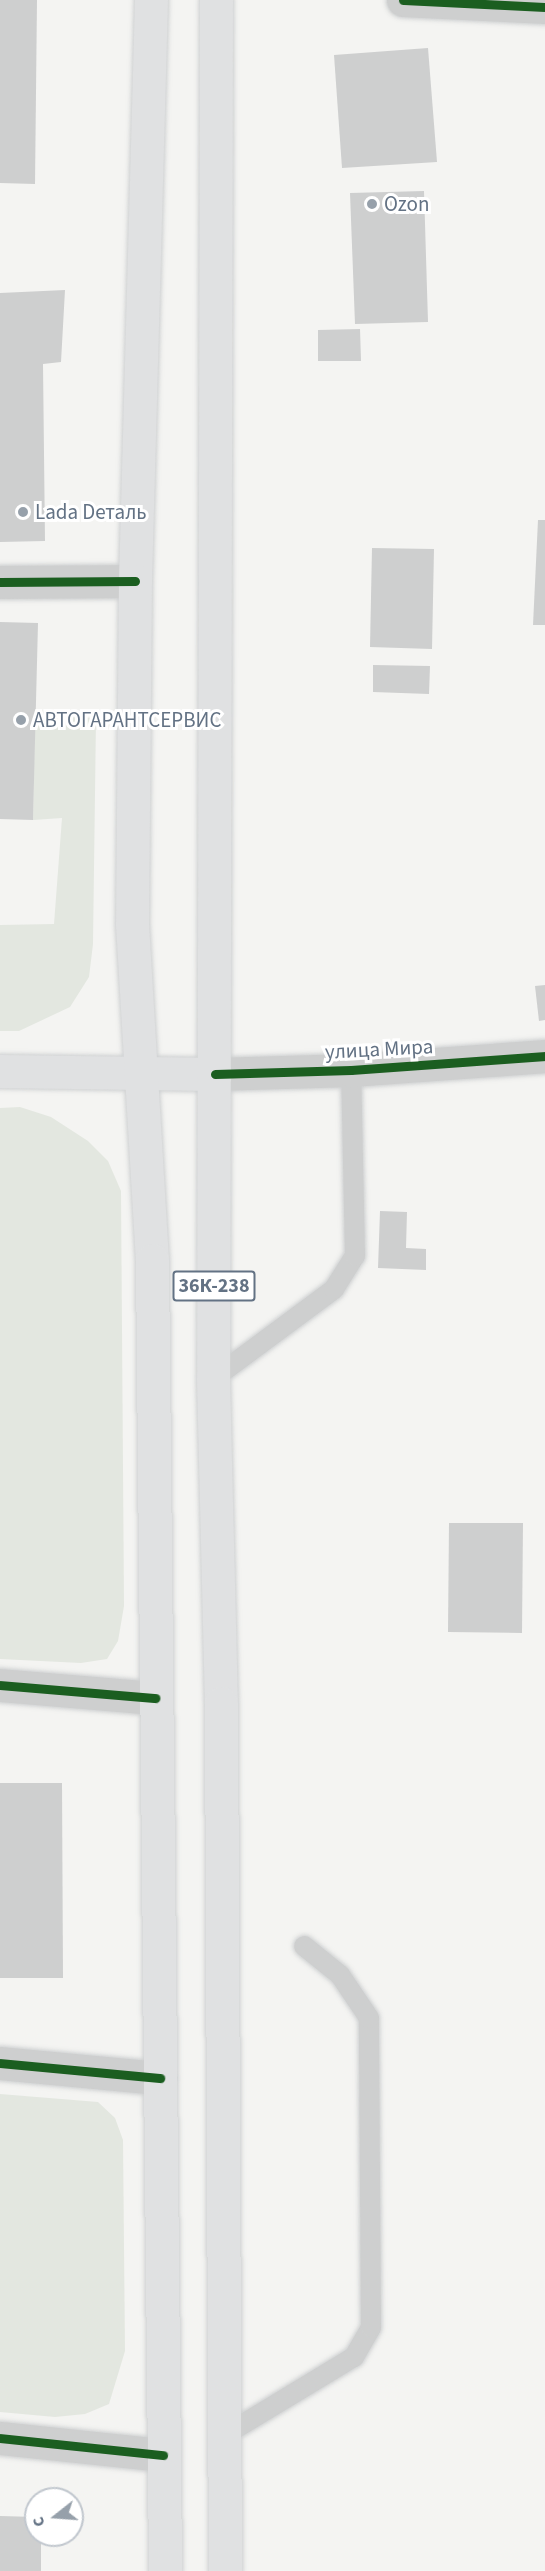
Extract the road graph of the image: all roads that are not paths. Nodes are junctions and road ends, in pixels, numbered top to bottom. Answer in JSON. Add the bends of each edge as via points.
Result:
{"nodes":[{"id":1,"x":151,"y":0,"type":"edge"},
{"id":2,"x":216,"y":0,"type":"edge"},
{"id":3,"x":403,"y":0,"type":"edge"},
{"id":4,"x":545,"y":7,"type":"edge"},
{"id":5,"x":135,"y":581,"type":"junction"},
{"id":6,"x":0,"y":582,"type":"edge"},
{"id":7,"x":545,"y":1056,"type":"edge"},
{"id":8,"x":351,"y":1070,"type":"junction"},
{"id":9,"x":0,"y":1071,"type":"edge"},
{"id":10,"x":140,"y":1072,"type":"junction"},
{"id":11,"x":216,"y":1074,"type":"junction"},
{"id":12,"x":213,"y":1379,"type":"junction"},
{"id":13,"x":0,"y":1684,"type":"edge"},
{"id":14,"x":155,"y":1698,"type":"junction"},
{"id":15,"x":304,"y":1946,"type":"dead end"},
{"id":16,"x":0,"y":2062,"type":"edge"},
{"id":17,"x":160,"y":2078,"type":"junction"},
{"id":18,"x":225,"y":2436,"type":"junction"},
{"id":19,"x":0,"y":2438,"type":"edge"},
{"id":20,"x":163,"y":2455,"type":"junction"},
{"id":21,"x":165,"y":2571,"type":"edge"},
{"id":22,"x":225,"y":2571,"type":"edge"}],
"edges":[{"from":1,"to":5,"type":"main road"},
{"from":2,"to":11,"type":"main road","number":"36К-238"},
{"from":3,"to":4,"type":"street"},
{"from":5,"to":6,"type":"street"},
{"from":5,"to":10,"type":"main road","via":[[132,924]]},
{"from":7,"to":8,"type":"street","name":"улица Мира"},
{"from":8,"to":11,"type":"street","name":"улица Мира"},
{"from":8,"to":12,"type":"lane","via":[[355,1256],[334,1289]]},
{"from":9,"to":10,"type":"main road","name":"улица Мира"},
{"from":10,"to":11,"type":"main road","name":"улица Мира"},
{"from":10,"to":14,"type":"main road","via":[[152,1260]]},
{"from":11,"to":12,"type":"main road","number":"36К-238"},
{"from":12,"to":18,"type":"main road","number":"36К-238","via":[[221,1703]]},
{"from":13,"to":14,"type":"street"},
{"from":14,"to":17,"type":"main road"},
{"from":15,"to":18,"type":"lane","via":[[340,1975],[369,2018],[371,2327],[354,2357]]},
{"from":16,"to":17,"type":"street"},
{"from":17,"to":20,"type":"main road"},
{"from":18,"to":22,"type":"main road","number":"36К-238"},
{"from":19,"to":20,"type":"street"},
{"from":20,"to":21,"type":"main road"}]}
